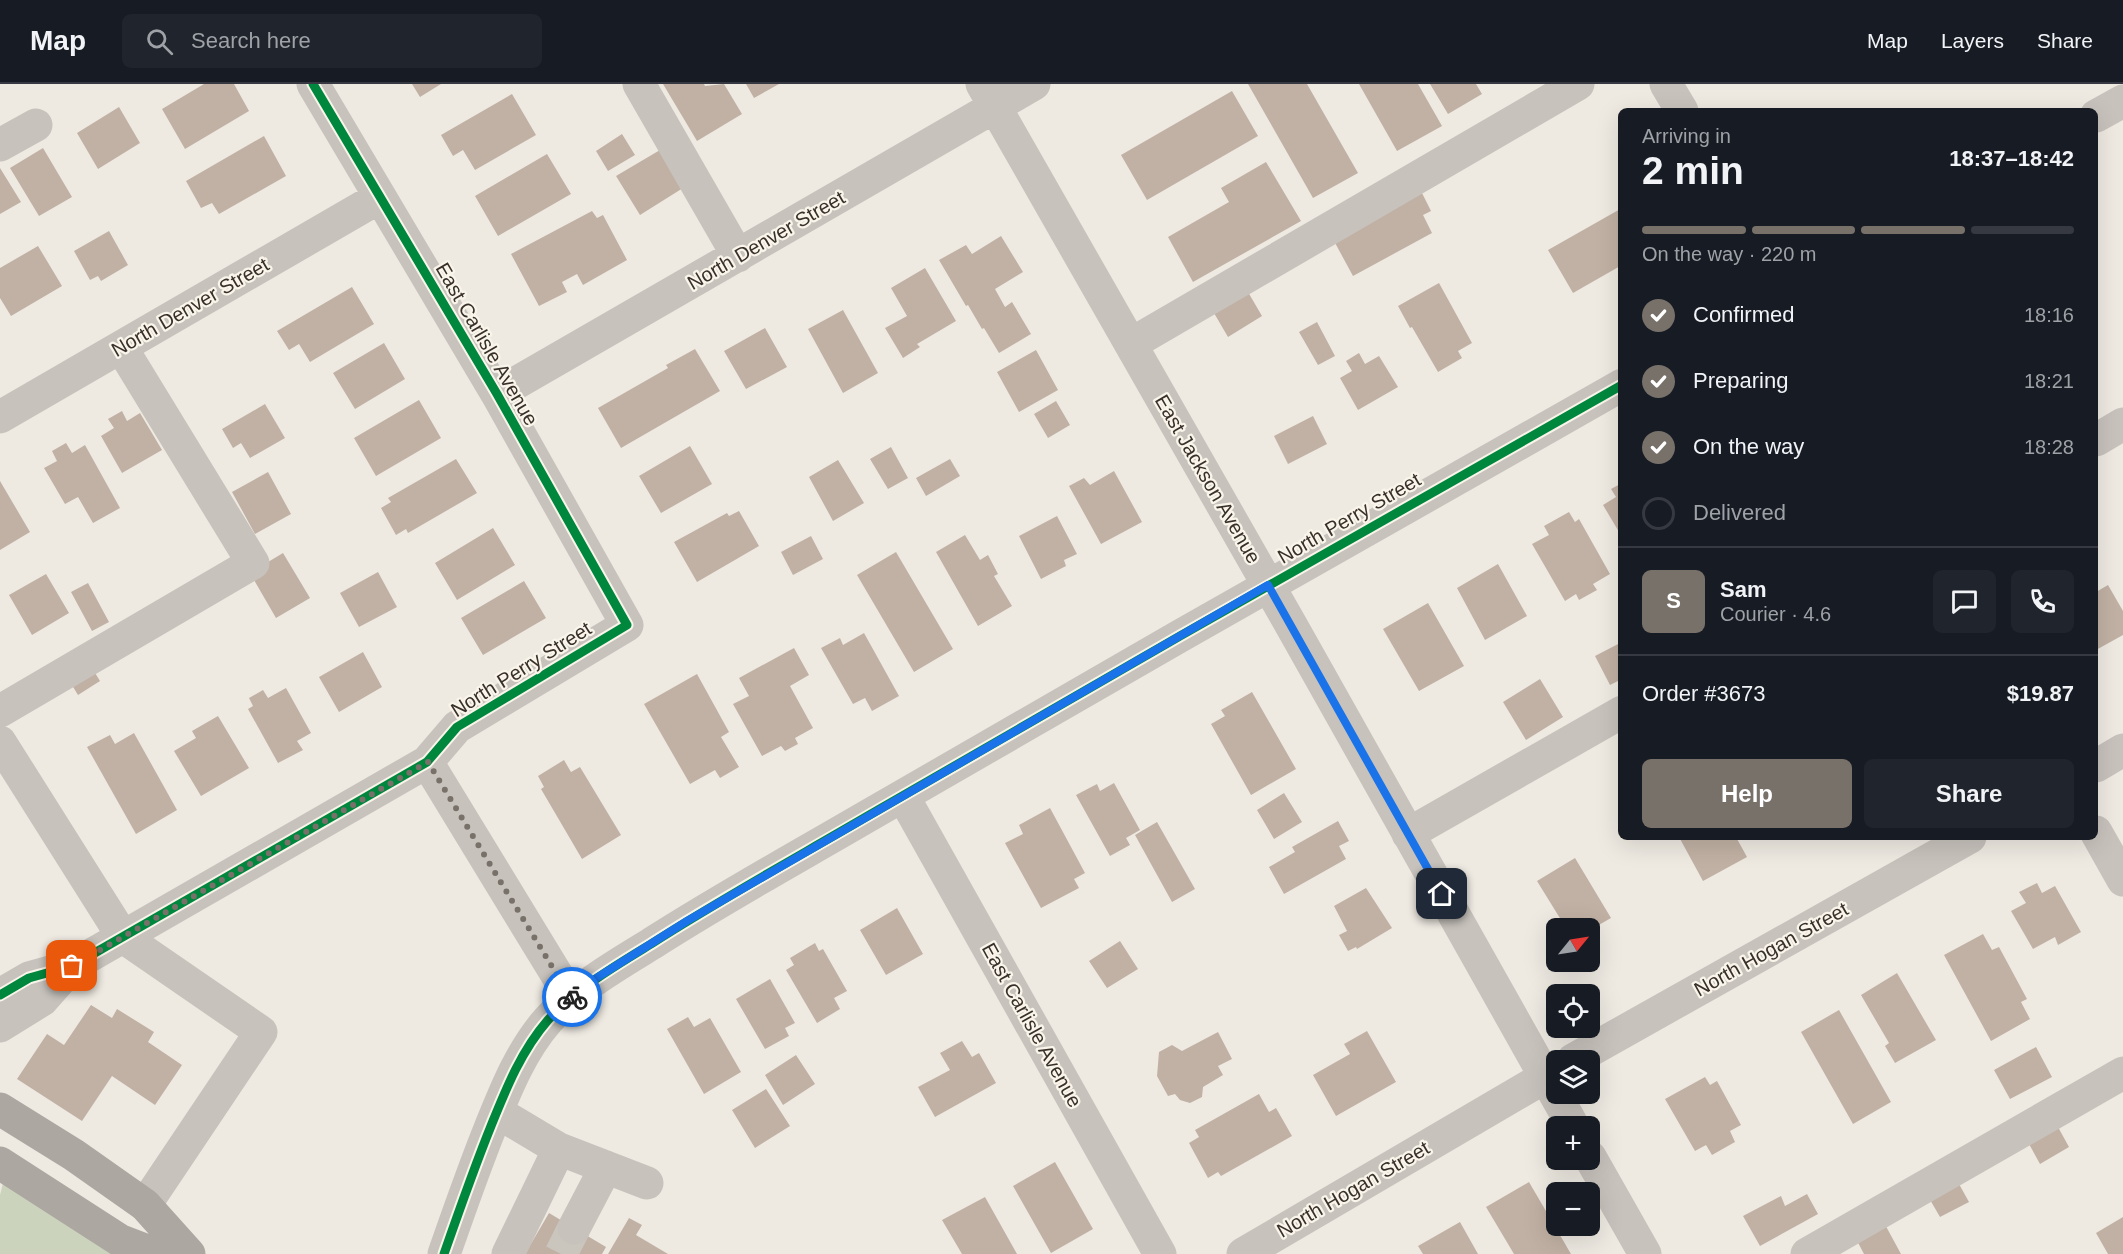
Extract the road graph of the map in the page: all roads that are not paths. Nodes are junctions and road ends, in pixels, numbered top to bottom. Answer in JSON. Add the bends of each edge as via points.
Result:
{"nodes":[{"id":1,"x":314,"y":84,"type":"edge"},
{"id":2,"x":639,"y":84,"type":"edge"},
{"id":3,"x":1034,"y":84,"type":"edge"},
{"id":4,"x":1578,"y":84,"type":"edge"},
{"id":5,"x":1666,"y":84,"type":"edge"},
{"id":6,"x":989,"y":95,"type":"edge"},
{"id":7,"x":2123,"y":101,"type":"edge"},
{"id":8,"x":1680,"y":108,"type":"edge"},
{"id":9,"x":2098,"y":115,"type":"edge"},
{"id":10,"x":36,"y":125,"type":"dead end"},
{"id":11,"x":0,"y":145,"type":"edge"},
{"id":12,"x":380,"y":197,"type":"junction"},
{"id":13,"x":738,"y":256,"type":"junction"},
{"id":14,"x":1131,"y":344,"type":"junction"},
{"id":15,"x":121,"y":347,"type":"junction"},
{"id":16,"x":1618,"y":387,"type":"edge"},
{"id":17,"x":497,"y":394,"type":"junction"},
{"id":18,"x":0,"y":417,"type":"edge"},
{"id":19,"x":2123,"y":424,"type":"edge"},
{"id":20,"x":2098,"y":440,"type":"edge"},
{"id":21,"x":1268,"y":585,"type":"junction"},
{"id":22,"x":627,"y":625,"type":"joint"},
{"id":23,"x":0,"y":711,"type":"edge"},
{"id":24,"x":1618,"y":714,"type":"edge"},
{"id":25,"x":0,"y":742,"type":"edge"},
{"id":26,"x":2123,"y":750,"type":"edge"},
{"id":27,"x":428,"y":762,"type":"junction"},
{"id":28,"x":2098,"y":765,"type":"edge"},
{"id":29,"x":903,"y":796,"type":"junction"},
{"id":30,"x":1408,"y":834,"type":"junction"},
{"id":31,"x":2098,"y":836,"type":"edge"},
{"id":32,"x":1965,"y":840,"type":"edge"},
{"id":33,"x":2123,"y":880,"type":"edge"},
{"id":34,"x":123,"y":938,"type":"junction"},
{"id":35,"x":72,"y":966,"type":"junction"},
{"id":36,"x":0,"y":995,"type":"edge"},
{"id":37,"x":571,"y":998,"type":"junction"},
{"id":38,"x":0,"y":1026,"type":"edge"},
{"id":39,"x":1591,"y":1050,"type":"edge"},
{"id":40,"x":1546,"y":1065,"type":"edge"},
{"id":41,"x":2123,"y":1073,"type":"edge"},
{"id":42,"x":1546,"y":1076,"type":"edge"},
{"id":43,"x":0,"y":1109,"type":"edge"},
{"id":44,"x":497,"y":1112,"type":"junction"},
{"id":45,"x":559,"y":1149,"type":"junction"},
{"id":46,"x":0,"y":1163,"type":"edge"},
{"id":47,"x":606,"y":1167,"type":"junction"},
{"id":48,"x":1597,"y":1170,"type":"edge"},
{"id":49,"x":470,"y":1178,"type":"junction"},
{"id":50,"x":647,"y":1183,"type":"dead end"},
{"id":51,"x":145,"y":1205,"type":"junction"},
{"id":52,"x":574,"y":1228,"type":"tunnel mouth"},
{"id":53,"x":155,"y":1254,"type":"edge"},
{"id":54,"x":189,"y":1254,"type":"edge"},
{"id":55,"x":421,"y":1254,"type":"edge"},
{"id":56,"x":444,"y":1254,"type":"edge"},
{"id":57,"x":508,"y":1254,"type":"edge"},
{"id":58,"x":1160,"y":1254,"type":"edge"},
{"id":59,"x":1243,"y":1254,"type":"edge"},
{"id":60,"x":1645,"y":1254,"type":"edge"},
{"id":61,"x":1807,"y":1254,"type":"edge"}],
"edges":[{"from":1,"to":12,"type":"street","name":"East Carlisle Avenue"},
{"from":2,"to":13,"type":"street"},
{"from":3,"to":6,"type":"street","name":"North Denver Street"},
{"from":4,"to":14,"type":"street"},
{"from":5,"to":8,"type":"street"},
{"from":6,"to":13,"type":"street","name":"North Denver Street"},
{"from":6,"to":14,"type":"street","name":"East Jackson Avenue"},
{"from":7,"to":9,"type":"street"},
{"from":10,"to":11,"type":"street"},
{"from":12,"to":15,"type":"street","name":"North Denver Street"},
{"from":12,"to":17,"type":"street","name":"East Carlisle Avenue"},
{"from":13,"to":17,"type":"street","name":"North Denver Street"},
{"from":14,"to":21,"type":"street","name":"East Jackson Avenue"},
{"from":15,"to":18,"type":"street","name":"North Denver Street"},
{"from":15,"to":23,"type":"street","via":[[253,563]]},
{"from":16,"to":21,"type":"street","name":"North Perry Street"},
{"from":17,"to":22,"type":"street","name":"East Carlisle Avenue"},
{"from":19,"to":20,"type":"street"},
{"from":21,"to":29,"type":"street","name":"North Perry Street"},
{"from":21,"to":30,"type":"street","name":"East Jackson Avenue"},
{"from":22,"to":27,"type":"street","name":"North Perry Street","via":[[458,727]]},
{"from":24,"to":30,"type":"street"},
{"from":25,"to":34,"type":"street"},
{"from":26,"to":28,"type":"street"},
{"from":27,"to":34,"type":"street","name":"North Perry Street"},
{"from":27,"to":37,"type":"street"},
{"from":29,"to":37,"type":"street","name":"North Perry Street","via":[[687,921]]},
{"from":29,"to":58,"type":"street","name":"East Carlisle Avenue"},
{"from":30,"to":40,"type":"street","name":"East Jackson Avenue"},
{"from":31,"to":33,"type":"street"},
{"from":32,"to":39,"type":"street","name":"North Hogan Street"},
{"from":34,"to":35,"type":"street","name":"North Perry Street"},
{"from":34,"to":51,"type":"street","via":[[261,1032]]},
{"from":35,"to":36,"type":"street","name":"North Perry Street","via":[[29,978]]},
{"from":35,"to":38,"type":"street","name":"North Perry Street","via":[[42,1000]]},
{"from":37,"to":44,"type":"street","name":"North Perry Street","via":[[528,1046]]},
{"from":41,"to":61,"type":"street"},
{"from":42,"to":59,"type":"street","name":"North Hogan Street"},
{"from":43,"to":51,"type":"main road"},
{"from":44,"to":45,"type":"street"},
{"from":44,"to":49,"type":"street","name":"North Perry Street"},
{"from":45,"to":47,"type":"street"},
{"from":45,"to":57,"type":"street"},
{"from":46,"to":53,"type":"main road","via":[[121,1241]]},
{"from":47,"to":50,"type":"street"},
{"from":47,"to":52,"type":"street"},
{"from":48,"to":60,"type":"street"},
{"from":49,"to":55,"type":"street"},
{"from":49,"to":56,"type":"street"},
{"from":51,"to":54,"type":"main road"}]}
